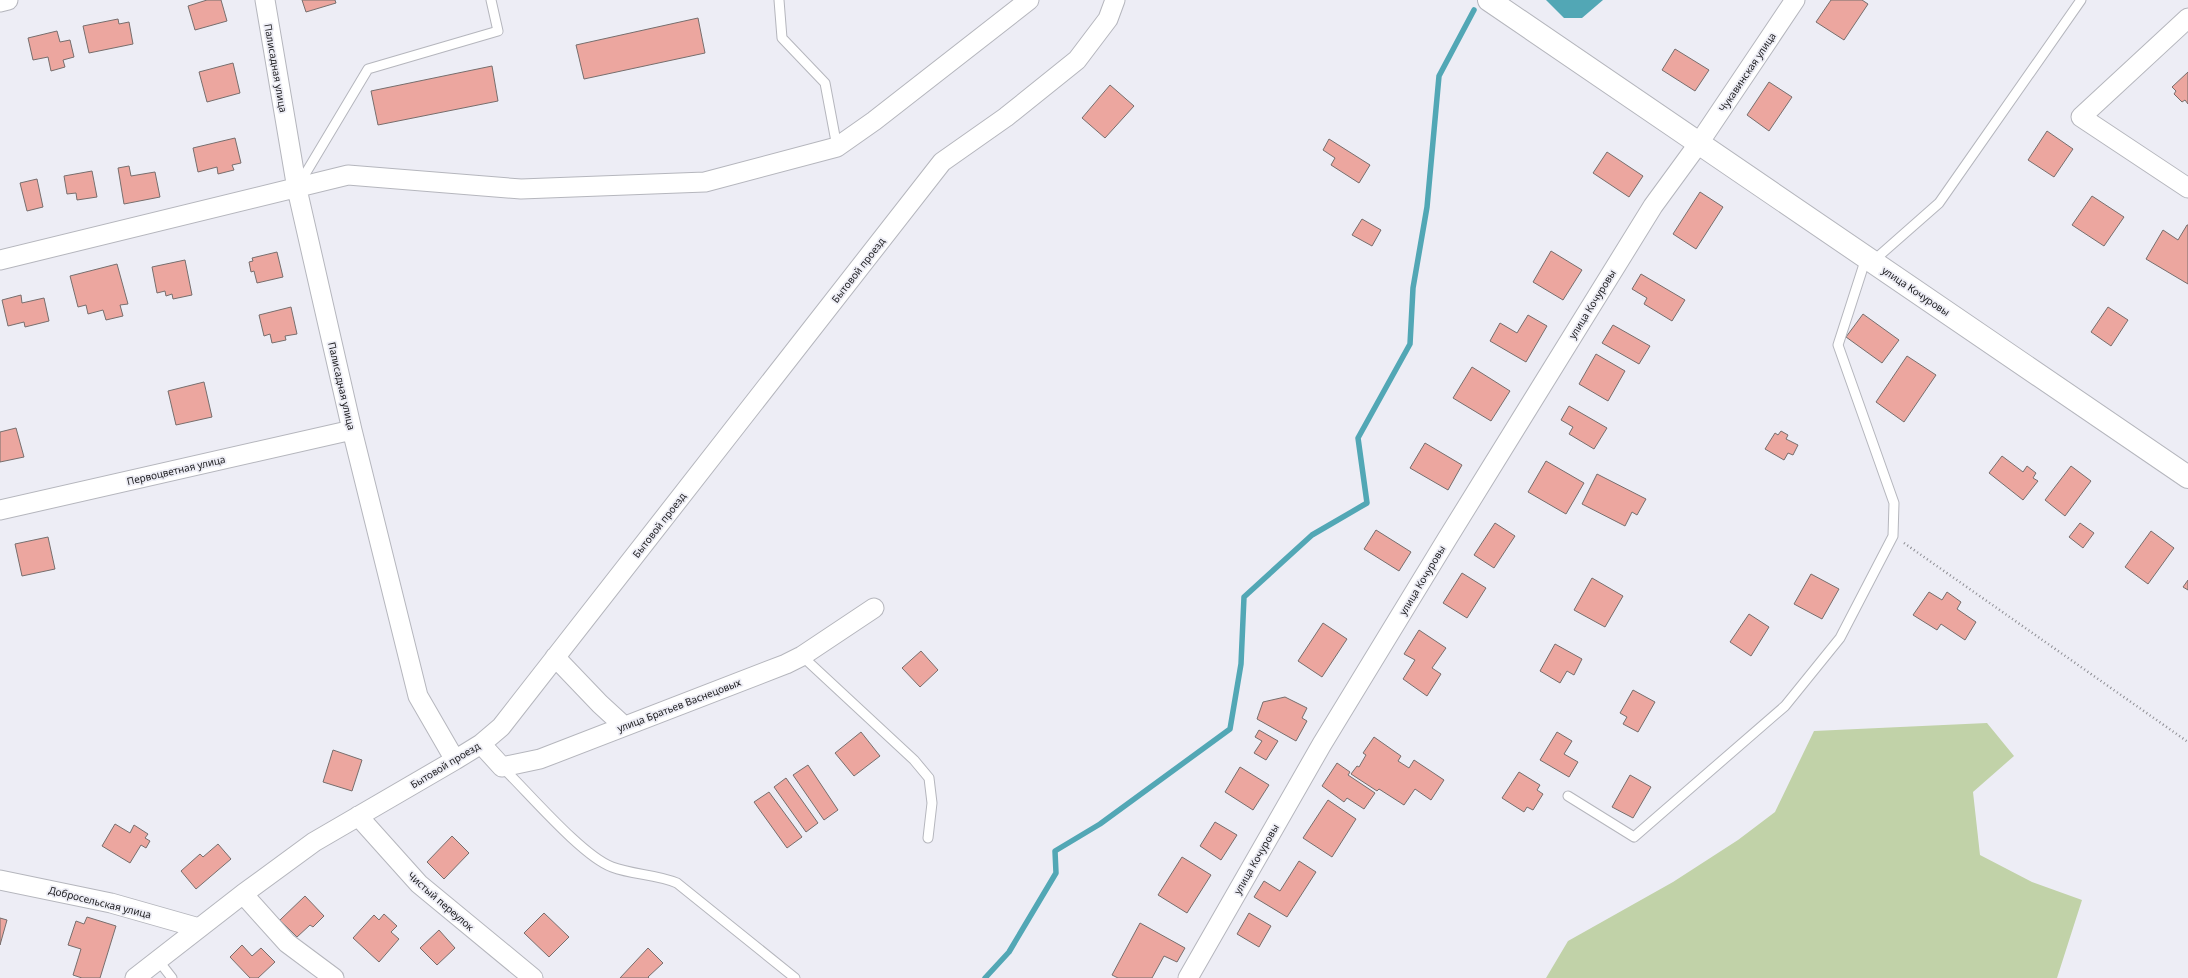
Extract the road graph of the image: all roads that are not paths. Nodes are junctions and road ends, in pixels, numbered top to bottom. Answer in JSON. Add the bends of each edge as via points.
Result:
{"nodes":[{"id":1,"x":8,"y":0,"type":"edge"},
{"id":2,"x":265,"y":0,"type":"edge"},
{"id":3,"x":491,"y":0,"type":"edge"},
{"id":4,"x":779,"y":0,"type":"edge"},
{"id":5,"x":1029,"y":0,"type":"edge"},
{"id":6,"x":1115,"y":0,"type":"edge"},
{"id":7,"x":1489,"y":0,"type":"edge"},
{"id":8,"x":1795,"y":0,"type":"edge"},
{"id":9,"x":2081,"y":0,"type":"edge"},
{"id":10,"x":0,"y":2,"type":"edge"},
{"id":11,"x":2188,"y":18,"type":"edge"},
{"id":12,"x":1699,"y":143,"type":"junction"},
{"id":13,"x":837,"y":147,"type":"junction"},
{"id":14,"x":2188,"y":188,"type":"edge"},
{"id":15,"x":296,"y":189,"type":"junction"},
{"id":16,"x":0,"y":260,"type":"edge"},
{"id":17,"x":1869,"y":260,"type":"junction"},
{"id":18,"x":352,"y":430,"type":"junction"},
{"id":19,"x":2188,"y":477,"type":"edge"},
{"id":20,"x":0,"y":510,"type":"edge"},
{"id":21,"x":874,"y":608,"type":"dead end"},
{"id":22,"x":802,"y":656,"type":"junction"},
{"id":23,"x":555,"y":657,"type":"junction"},
{"id":24,"x":624,"y":726,"type":"junction"},
{"id":25,"x":481,"y":744,"type":"junction"},
{"id":26,"x":456,"y":760,"type":"junction"},
{"id":27,"x":502,"y":767,"type":"junction"},
{"id":28,"x":1568,"y":796,"type":"dead end"},
{"id":29,"x":358,"y":816,"type":"junction"},
{"id":30,"x":928,"y":838,"type":"dead end"},
{"id":31,"x":0,"y":880,"type":"edge"},
{"id":32,"x":243,"y":894,"type":"junction"},
{"id":33,"x":199,"y":928,"type":"junction"},
{"id":34,"x":158,"y":960,"type":"junction"},
{"id":35,"x":135,"y":978,"type":"edge"},
{"id":36,"x":172,"y":978,"type":"edge"},
{"id":37,"x":334,"y":978,"type":"edge"},
{"id":38,"x":533,"y":978,"type":"edge"},
{"id":39,"x":795,"y":978,"type":"edge"},
{"id":40,"x":1188,"y":978,"type":"edge"}],
"edges":[{"from":1,"to":10,"type":"street"},
{"from":2,"to":15,"type":"street","name":"Палисадная улица"},
{"from":3,"to":15,"type":"lane","via":[[498,31],[368,69]]},
{"from":4,"to":13,"type":"lane","via":[[782,38],[825,83]]},
{"from":5,"to":13,"type":"street"},
{"from":6,"to":23,"type":"street","name":"Бытовой проезд","via":[[1108,19],[1077,60],[1006,117],[942,162]]},
{"from":7,"to":12,"type":"street"},
{"from":8,"to":12,"type":"street","name":"Чукавинская улица"},
{"from":9,"to":17,"type":"lane","via":[[1939,203]]},
{"from":11,"to":14,"type":"street","via":[[2081,117]]},
{"from":12,"to":17,"type":"street","name":"улица Кочуровы"},
{"from":12,"to":40,"type":"street","name":"улица Кочуровы","via":[[1653,206],[1443,545],[1322,744]]},
{"from":13,"to":15,"type":"street","via":[[705,182],[521,189],[348,175]]},
{"from":15,"to":16,"type":"street"},
{"from":15,"to":18,"type":"street","name":"Палисадная улица"},
{"from":17,"to":19,"type":"street","name":"улица Кочуровы"},
{"from":17,"to":28,"type":"lane","via":[[1838,345],[1894,503],[1894,536],[1840,638],[1785,706],[1634,837]]},
{"from":18,"to":20,"type":"street","name":"Первоцветная улица"},
{"from":18,"to":26,"type":"street","name":"Палисадная улица","via":[[418,696]]},
{"from":21,"to":22,"type":"street","name":"улица Братьев Васнецовых"},
{"from":22,"to":24,"type":"street","name":"улица Братьев Васнецовых"},
{"from":22,"to":30,"type":"lane","via":[[914,760],[929,778],[932,803]]},
{"from":23,"to":24,"type":"street"},
{"from":23,"to":25,"type":"street","name":"Бытовой проезд","via":[[501,727]]},
{"from":24,"to":27,"type":"street","name":"улица Братьев Васнецовых","via":[[540,760]]},
{"from":25,"to":26,"type":"street","name":"Бытовой проезд"},
{"from":25,"to":27,"type":"street"},
{"from":26,"to":29,"type":"street","name":"Бытовой проезд"},
{"from":27,"to":39,"type":"lane","via":[[578,843],[598,859],[612,867],[662,876],[677,882]]},
{"from":29,"to":32,"type":"street","name":"Бытовой проезд","via":[[314,842]]},
{"from":29,"to":38,"type":"street","name":"Чистый переулок","via":[[419,884]]},
{"from":31,"to":33,"type":"street","name":"Добросельская улица","via":[[112,903]]},
{"from":32,"to":33,"type":"street","name":"Бытовой проезд"},
{"from":32,"to":37,"type":"street","via":[[288,943]]},
{"from":33,"to":34,"type":"street","name":"Бытовой проезд"},
{"from":34,"to":35,"type":"street","name":"Бытовой проезд"},
{"from":34,"to":36,"type":"lane"}]}
